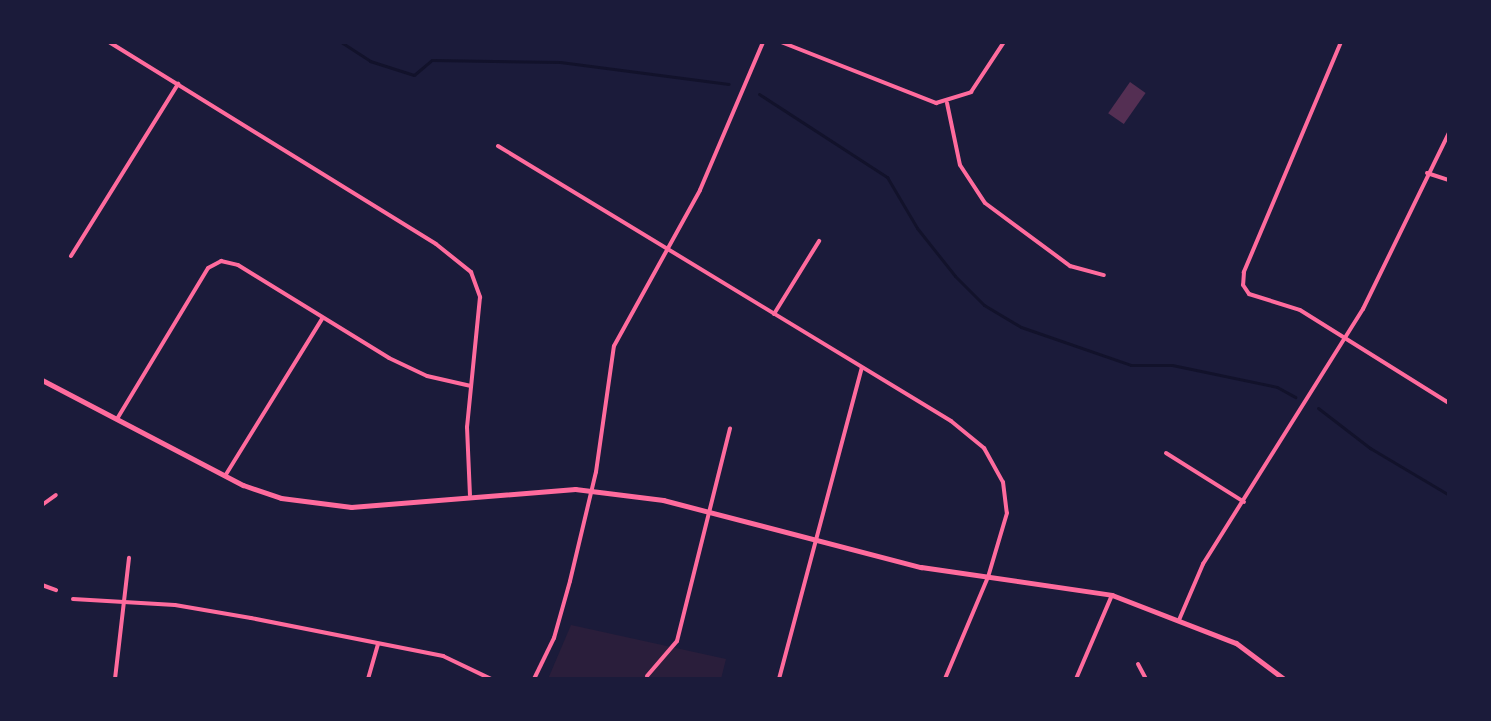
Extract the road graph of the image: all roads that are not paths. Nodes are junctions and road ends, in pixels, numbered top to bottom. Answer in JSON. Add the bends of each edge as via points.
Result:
{"nodes":[{"id":1,"x":109,"y":42,"type":"edge"},
{"id":2,"x":763,"y":42,"type":"edge"},
{"id":3,"x":781,"y":42,"type":"edge"},
{"id":4,"x":1004,"y":42,"type":"edge"},
{"id":5,"x":1341,"y":42,"type":"edge"},
{"id":6,"x":178,"y":84,"type":"junction"},
{"id":7,"x":947,"y":103,"type":"junction"},
{"id":8,"x":1449,"y":133,"type":"edge"},
{"id":9,"x":498,"y":146,"type":"dead end"},
{"id":10,"x":1427,"y":173,"type":"junction"},
{"id":11,"x":1449,"y":180,"type":"edge"},
{"id":12,"x":819,"y":241,"type":"dead end"},
{"id":13,"x":666,"y":249,"type":"junction"},
{"id":14,"x":71,"y":256,"type":"dead end"},
{"id":15,"x":1104,"y":275,"type":"dead end"},
{"id":16,"x":774,"y":314,"type":"junction"},
{"id":17,"x":322,"y":319,"type":"junction"},
{"id":18,"x":1345,"y":338,"type":"junction"},
{"id":19,"x":862,"y":368,"type":"junction"},
{"id":20,"x":42,"y":380,"type":"edge"},
{"id":21,"x":471,"y":386,"type":"junction"},
{"id":22,"x":1449,"y":403,"type":"edge"},
{"id":23,"x":117,"y":419,"type":"junction"},
{"id":24,"x":730,"y":428,"type":"dead end"},
{"id":25,"x":1166,"y":453,"type":"dead end"},
{"id":26,"x":225,"y":476,"type":"junction"},
{"id":27,"x":592,"y":490,"type":"junction"},
{"id":28,"x":56,"y":495,"type":"dead end"},
{"id":29,"x":470,"y":495,"type":"junction"},
{"id":30,"x":1244,"y":502,"type":"junction"},
{"id":31,"x":42,"y":505,"type":"edge"},
{"id":32,"x":709,"y":513,"type":"junction"},
{"id":33,"x":817,"y":541,"type":"junction"},
{"id":34,"x":129,"y":558,"type":"dead end"},
{"id":35,"x":988,"y":577,"type":"junction"},
{"id":36,"x":42,"y":585,"type":"edge"},
{"id":37,"x":56,"y":590,"type":"dead end"},
{"id":38,"x":1112,"y":595,"type":"junction"},
{"id":39,"x":73,"y":599,"type":"dead end"},
{"id":40,"x":125,"y":602,"type":"junction"},
{"id":41,"x":1179,"y":620,"type":"junction"},
{"id":42,"x":378,"y":644,"type":"junction"},
{"id":43,"x":1138,"y":664,"type":"dead end"},
{"id":44,"x":647,"y":676,"type":"dead end"},
{"id":45,"x":115,"y":679,"type":"edge"},
{"id":46,"x":368,"y":679,"type":"edge"},
{"id":47,"x":491,"y":679,"type":"edge"},
{"id":48,"x":534,"y":679,"type":"edge"},
{"id":49,"x":779,"y":679,"type":"edge"},
{"id":50,"x":945,"y":679,"type":"edge"},
{"id":51,"x":1076,"y":679,"type":"edge"},
{"id":52,"x":1146,"y":679,"type":"edge"},
{"id":53,"x":1284,"y":679,"type":"edge"}],
"edges":[{"from":1,"to":6,"type":"street"},
{"from":2,"to":13,"type":"street","via":[[700,190]]},
{"from":3,"to":7,"type":"street","via":[[926,101]]},
{"from":4,"to":7,"type":"street","via":[[979,83]]},
{"from":5,"to":18,"type":"street","via":[[1242,279],[1249,294],[1288,304]]},
{"from":6,"to":14,"type":"street"},
{"from":6,"to":21,"type":"street","via":[[459,259],[480,297]]},
{"from":7,"to":15,"type":"street","via":[[960,165],[985,203],[1070,266]]},
{"from":8,"to":10,"type":"street"},
{"from":9,"to":13,"type":"street"},
{"from":10,"to":11,"type":"street"},
{"from":10,"to":18,"type":"street"},
{"from":12,"to":16,"type":"street"},
{"from":13,"to":16,"type":"street"},
{"from":13,"to":27,"type":"street","via":[[614,346]]},
{"from":16,"to":19,"type":"street"},
{"from":17,"to":21,"type":"street","via":[[410,369]]},
{"from":17,"to":23,"type":"street","via":[[238,265],[215,263]]},
{"from":17,"to":26,"type":"street"},
{"from":18,"to":22,"type":"street"},
{"from":18,"to":30,"type":"street"},
{"from":19,"to":33,"type":"street"},
{"from":19,"to":35,"type":"street","via":[[951,421],[991,458],[1003,482],[1007,513]]},
{"from":20,"to":23,"type":"street"},
{"from":21,"to":29,"type":"street"},
{"from":23,"to":26,"type":"street"},
{"from":24,"to":32,"type":"street"},
{"from":25,"to":30,"type":"street"},
{"from":26,"to":29,"type":"street","via":[[281,498],[331,506]]},
{"from":27,"to":29,"type":"street"},
{"from":27,"to":32,"type":"street"},
{"from":27,"to":48,"type":"street","via":[[560,623]]},
{"from":28,"to":31,"type":"street"},
{"from":30,"to":41,"type":"street","via":[[1203,564]]},
{"from":32,"to":33,"type":"street"},
{"from":32,"to":44,"type":"street","via":[[677,641]]},
{"from":33,"to":35,"type":"street","via":[[921,567]]},
{"from":33,"to":49,"type":"street"},
{"from":34,"to":40,"type":"street"},
{"from":35,"to":38,"type":"street"},
{"from":35,"to":50,"type":"street"},
{"from":36,"to":37,"type":"street"},
{"from":38,"to":41,"type":"street"},
{"from":38,"to":51,"type":"street"},
{"from":39,"to":40,"type":"street"},
{"from":40,"to":42,"type":"street","via":[[209,610]]},
{"from":40,"to":45,"type":"street"},
{"from":41,"to":53,"type":"street","via":[[1236,643]]},
{"from":42,"to":46,"type":"street"},
{"from":42,"to":47,"type":"street","via":[[460,661]]},
{"from":43,"to":52,"type":"street"}]}
